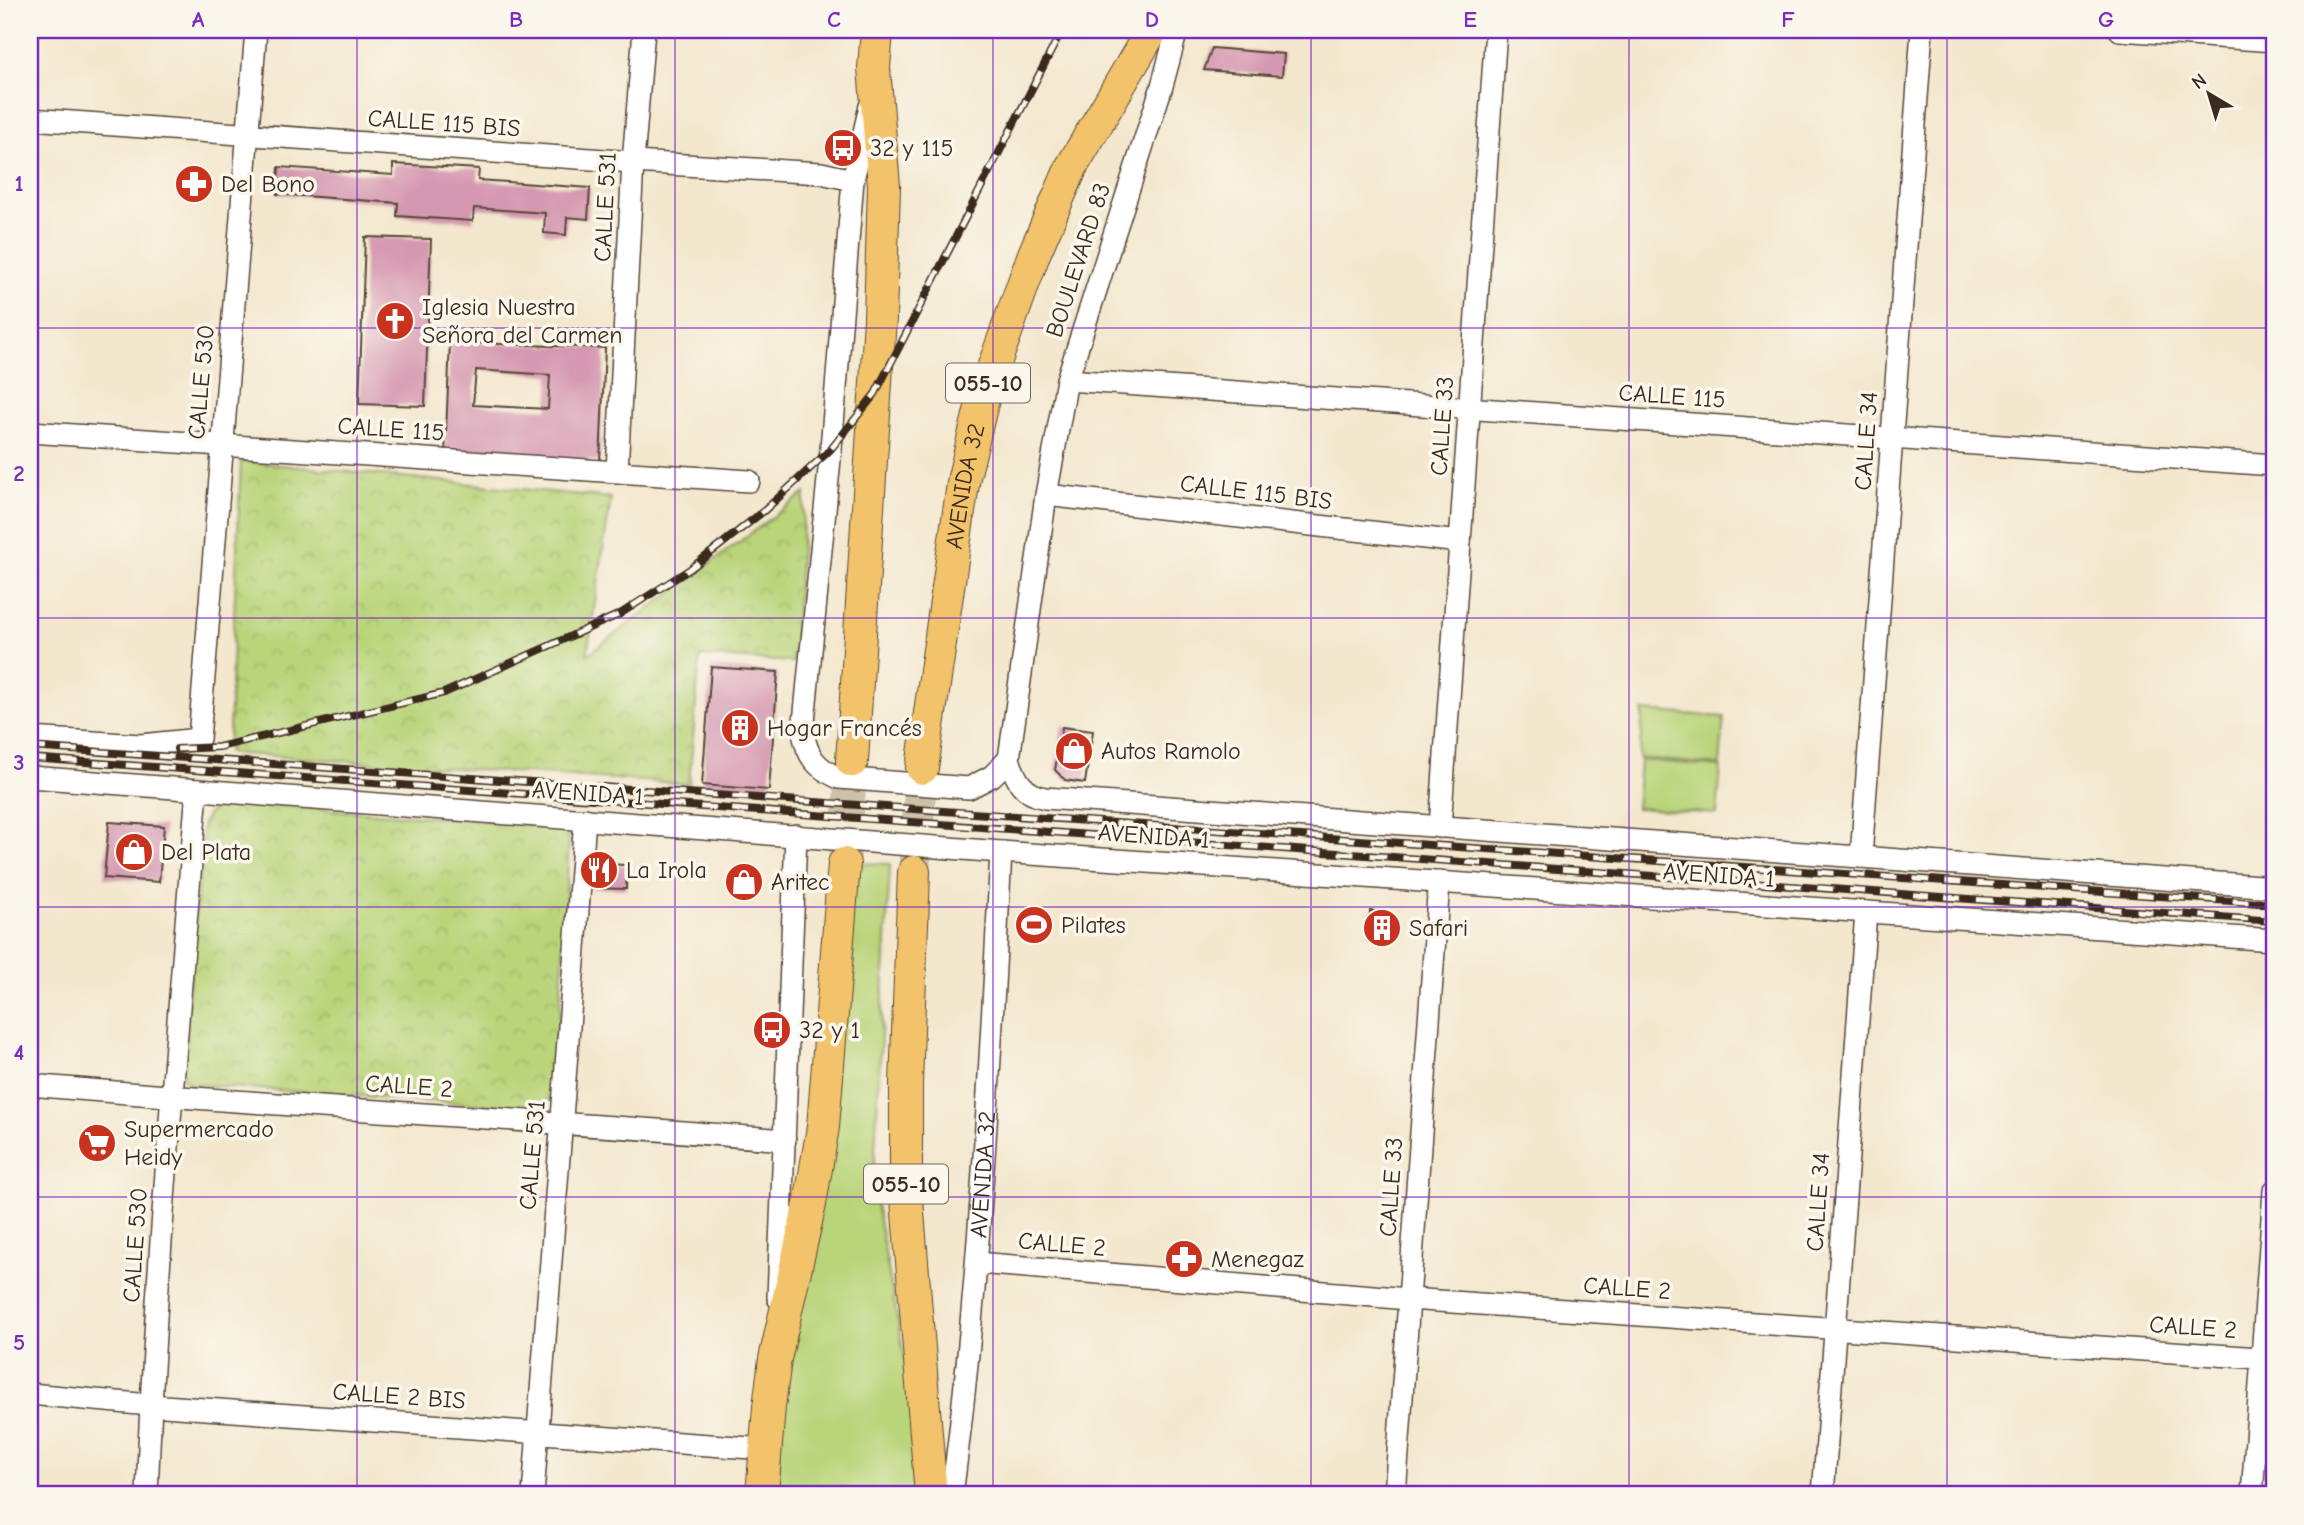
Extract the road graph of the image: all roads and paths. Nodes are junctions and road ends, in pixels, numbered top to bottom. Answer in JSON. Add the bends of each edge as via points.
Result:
{"nodes":[{"id":1,"x":256,"y":30,"type":"edge"},
{"id":2,"x":643,"y":30,"type":"edge"},
{"id":3,"x":877,"y":30,"type":"edge"},
{"id":4,"x":1152,"y":30,"type":"edge"},
{"id":5,"x":1177,"y":30,"type":"edge"},
{"id":6,"x":1496,"y":30,"type":"edge"},
{"id":7,"x":1922,"y":30,"type":"edge"},
{"id":8,"x":2120,"y":30,"type":"edge"},
{"id":9,"x":2274,"y":41,"type":"edge"},
{"id":10,"x":875,"y":85,"type":"junction"},
{"id":11,"x":30,"y":119,"type":"edge"},
{"id":12,"x":249,"y":136,"type":"junction"},
{"id":13,"x":633,"y":162,"type":"junction"},
{"id":14,"x":853,"y":180,"type":"junction"},
{"id":15,"x":1067,"y":380,"type":"junction"},
{"id":16,"x":1469,"y":408,"type":"junction"},
{"id":17,"x":30,"y":432,"type":"edge"},
{"id":18,"x":1892,"y":438,"type":"junction"},
{"id":19,"x":222,"y":444,"type":"junction"},
{"id":20,"x":2274,"y":465,"type":"edge"},
{"id":21,"x":617,"y":471,"type":"junction"},
{"id":22,"x":749,"y":481,"type":"dead end"},
{"id":23,"x":1046,"y":495,"type":"junction"},
{"id":24,"x":1460,"y":542,"type":"junction"},
{"id":25,"x":30,"y":738,"type":"edge"},
{"id":26,"x":1009,"y":759,"type":"junction"},
{"id":27,"x":852,"y":761,"type":"tunnel mouth"},
{"id":28,"x":922,"y":768,"type":"tunnel mouth"},
{"id":29,"x":30,"y":777,"type":"edge"},
{"id":30,"x":197,"y":790,"type":"junction"},
{"id":31,"x":585,"y":819,"type":"junction"},
{"id":32,"x":1440,"y":827,"type":"junction"},
{"id":33,"x":796,"y":835,"type":"junction"},
{"id":34,"x":1001,"y":852,"type":"junction"},
{"id":35,"x":1861,"y":857,"type":"junction"},
{"id":36,"x":844,"y":864,"type":"tunnel mouth"},
{"id":37,"x":914,"y":872,"type":"tunnel mouth"},
{"id":38,"x":1439,"y":883,"type":"junction"},
{"id":39,"x":2274,"y":887,"type":"edge"},
{"id":40,"x":1866,"y":912,"type":"junction"},
{"id":41,"x":2274,"y":940,"type":"edge"},
{"id":42,"x":30,"y":1085,"type":"edge"},
{"id":43,"x":172,"y":1097,"type":"junction"},
{"id":44,"x":561,"y":1121,"type":"junction"},
{"id":45,"x":785,"y":1140,"type":"junction"},
{"id":46,"x":2274,"y":1191,"type":"edge"},
{"id":47,"x":977,"y":1263,"type":"junction"},
{"id":48,"x":1409,"y":1299,"type":"junction"},
{"id":49,"x":1836,"y":1329,"type":"junction"},
{"id":50,"x":775,"y":1359,"type":"junction"},
{"id":51,"x":2268,"y":1359,"type":"edge"},
{"id":52,"x":30,"y":1394,"type":"edge"},
{"id":53,"x":150,"y":1405,"type":"junction"},
{"id":54,"x":537,"y":1432,"type":"junction"},
{"id":55,"x":765,"y":1449,"type":"junction"},
{"id":56,"x":147,"y":1495,"type":"edge"},
{"id":57,"x":533,"y":1495,"type":"edge"},
{"id":58,"x":762,"y":1495,"type":"edge"},
{"id":59,"x":931,"y":1495,"type":"edge"},
{"id":60,"x":952,"y":1495,"type":"edge"},
{"id":61,"x":1395,"y":1495,"type":"edge"},
{"id":62,"x":1824,"y":1495,"type":"edge"},
{"id":63,"x":2252,"y":1495,"type":"edge"}],
"edges":[{"from":1,"to":12,"type":"street","name":"CALLE 530"},
{"from":2,"to":13,"type":"street","name":"CALLE 531"},
{"from":3,"to":10,"type":"highway"},
{"from":4,"to":28,"type":"highway","name":"AVENIDA 32","number":"055-10","via":[[1072,166],[1034,254],[985,391],[964,477]]},
{"from":5,"to":15,"type":"street","name":"BOULEVARD 83"},
{"from":6,"to":16,"type":"street","name":"CALLE 33"},
{"from":7,"to":18,"type":"street","name":"CALLE 34"},
{"from":8,"to":9,"type":"street"},
{"from":10,"to":14,"type":"street"},
{"from":10,"to":27,"type":"highway","via":[[884,186],[880,305]]},
{"from":11,"to":12,"type":"street","name":"CALLE 115 BIS"},
{"from":12,"to":13,"type":"street","name":"CALLE 115 BIS"},
{"from":12,"to":19,"type":"street","name":"CALLE 530"},
{"from":13,"to":14,"type":"street","name":"CALLE 115 BIS","via":[[821,173]]},
{"from":13,"to":21,"type":"street","name":"CALLE 531"},
{"from":14,"to":26,"type":"street","via":[[803,732],[806,748],[813,762],[839,778],[958,788],[981,783]]},
{"from":15,"to":16,"type":"street","name":"CALLE 115"},
{"from":15,"to":23,"type":"street","name":"BOULEVARD 83"},
{"from":16,"to":18,"type":"street","name":"CALLE 115"},
{"from":16,"to":24,"type":"street","name":"CALLE 33"},
{"from":17,"to":19,"type":"street","name":"CALLE 115"},
{"from":18,"to":20,"type":"street","name":"CALLE 115"},
{"from":18,"to":35,"type":"street","name":"CALLE 34"},
{"from":19,"to":21,"type":"street","name":"CALLE 115"},
{"from":19,"to":25,"type":"street","name":"CALLE 530","via":[[199,738],[141,745]]},
{"from":21,"to":22,"type":"street","name":"CALLE 115"},
{"from":23,"to":24,"type":"street","name":"CALLE 115 BIS"},
{"from":23,"to":26,"type":"street","name":"BOULEVARD 83"},
{"from":24,"to":32,"type":"street","name":"CALLE 33"},
{"from":26,"to":32,"type":"street","name":"AVENIDA 1","via":[[1024,789],[1045,798]]},
{"from":29,"to":30,"type":"street","name":"AVENIDA 1"},
{"from":30,"to":31,"type":"street","name":"AVENIDA 1"},
{"from":30,"to":43,"type":"street","name":"CALLE 530"},
{"from":31,"to":33,"type":"street","name":"AVENIDA 1"},
{"from":31,"to":44,"type":"street","name":"CALLE 531"},
{"from":32,"to":35,"type":"street","name":"AVENIDA 1"},
{"from":33,"to":34,"type":"street","name":"AVENIDA 1"},
{"from":33,"to":45,"type":"street"},
{"from":34,"to":38,"type":"street","name":"AVENIDA 1"},
{"from":34,"to":47,"type":"street","name":"AVENIDA 32"},
{"from":35,"to":39,"type":"street","name":"AVENIDA 1"},
{"from":36,"to":50,"type":"highway","via":[[823,1127]]},
{"from":37,"to":59,"type":"highway","number":"055-10","via":[[906,1188]]},
{"from":38,"to":40,"type":"street","name":"AVENIDA 1"},
{"from":38,"to":48,"type":"street","name":"CALLE 33"},
{"from":40,"to":41,"type":"street","name":"AVENIDA 1"},
{"from":40,"to":49,"type":"street","name":"CALLE 34"},
{"from":42,"to":43,"type":"street","name":"CALLE 2"},
{"from":43,"to":44,"type":"street","name":"CALLE 2"},
{"from":43,"to":53,"type":"street","name":"CALLE 530"},
{"from":44,"to":45,"type":"street","name":"CALLE 2"},
{"from":44,"to":54,"type":"street","name":"CALLE 531"},
{"from":45,"to":50,"type":"street"},
{"from":46,"to":51,"type":"street"},
{"from":47,"to":48,"type":"street","name":"CALLE 2"},
{"from":47,"to":60,"type":"street","name":"AVENIDA 32"},
{"from":48,"to":49,"type":"street","name":"CALLE 2"},
{"from":48,"to":61,"type":"street","name":"CALLE 33"},
{"from":49,"to":51,"type":"street","name":"CALLE 2"},
{"from":49,"to":62,"type":"street","name":"CALLE 34"},
{"from":50,"to":55,"type":"highway"},
{"from":51,"to":63,"type":"street"},
{"from":52,"to":53,"type":"street","name":"CALLE 2 BIS"},
{"from":53,"to":54,"type":"street","name":"CALLE 2 BIS"},
{"from":53,"to":56,"type":"street","name":"CALLE 530"},
{"from":54,"to":55,"type":"street","name":"CALLE 2 BIS"},
{"from":54,"to":57,"type":"street","name":"CALLE 531"},
{"from":55,"to":58,"type":"highway"}]}
